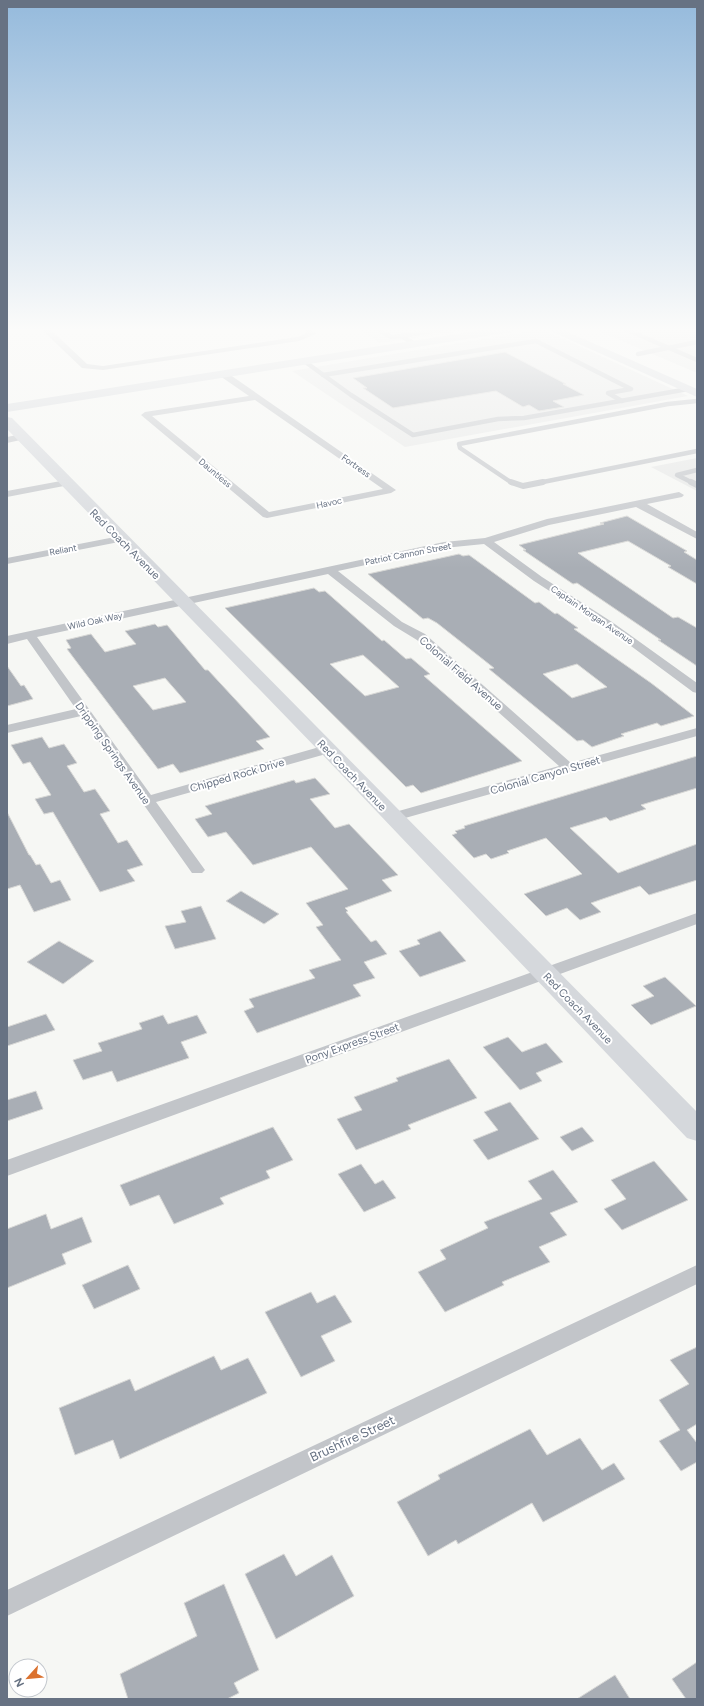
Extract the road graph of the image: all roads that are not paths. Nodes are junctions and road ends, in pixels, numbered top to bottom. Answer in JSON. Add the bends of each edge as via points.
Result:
{"nodes":[{"id":1,"x":182,"y":409,"type":"edge"},
{"id":2,"x":274,"y":409,"type":"edge"},
{"id":3,"x":372,"y":409,"type":"edge"},
{"id":4,"x":578,"y":409,"type":"edge"},
{"id":5,"x":643,"y":409,"type":"edge"},
{"id":6,"x":7,"y":421,"type":"edge"},
{"id":7,"x":15,"y":439,"type":"edge"},
{"id":8,"x":697,"y":452,"type":"edge"},
{"id":9,"x":697,"y":470,"type":"edge"},
{"id":10,"x":66,"y":483,"type":"junction"},
{"id":11,"x":697,"y":485,"type":"edge"},
{"id":12,"x":391,"y":490,"type":"joint"},
{"id":13,"x":7,"y":494,"type":"edge"},
{"id":14,"x":679,"y":494,"type":"dead end"},
{"id":15,"x":637,"y":503,"type":"junction"},
{"id":16,"x":267,"y":516,"type":"joint"},
{"id":17,"x":697,"y":536,"type":"edge"},
{"id":18,"x":120,"y":539,"type":"junction"},
{"id":19,"x":486,"y":542,"type":"junction"},
{"id":20,"x":7,"y":561,"type":"edge"},
{"id":21,"x":330,"y":570,"type":"junction"},
{"id":22,"x":183,"y":602,"type":"junction"},
{"id":23,"x":30,"y":635,"type":"junction"},
{"id":24,"x":7,"y":640,"type":"edge"},
{"id":25,"x":697,"y":689,"type":"edge"},
{"id":26,"x":84,"y":711,"type":"junction"},
{"id":27,"x":7,"y":729,"type":"edge"},
{"id":28,"x":697,"y":732,"type":"edge"},
{"id":29,"x":328,"y":749,"type":"junction"},
{"id":30,"x":569,"y":768,"type":"junction"},
{"id":31,"x":147,"y":800,"type":"junction"},
{"id":32,"x":393,"y":817,"type":"junction"},
{"id":33,"x":197,"y":870,"type":"dead end"},
{"id":34,"x":697,"y":918,"type":"edge"},
{"id":35,"x":544,"y":973,"type":"junction"},
{"id":36,"x":697,"y":1130,"type":"edge"},
{"id":37,"x":7,"y":1168,"type":"edge"},
{"id":38,"x":697,"y":1274,"type":"edge"},
{"id":39,"x":7,"y":1603,"type":"edge"}],
"edges":[{"from":1,"to":16,"type":"street","name":"Dauntless","via":[[145,415]]},
{"from":2,"to":12,"type":"street","name":"Fortress"},
{"from":3,"to":4,"type":"lane","via":[[413,435],[498,419],[524,418]]},
{"from":5,"to":8,"type":"lane","via":[[459,444],[460,448],[512,483],[524,486]]},
{"from":6,"to":7,"type":"street","name":"Red Coach Avenue"},
{"from":7,"to":10,"type":"street","name":"Red Coach Avenue"},
{"from":9,"to":11,"type":"lane","via":[[677,474]]},
{"from":10,"to":13,"type":"street"},
{"from":10,"to":18,"type":"street","name":"Red Coach Avenue"},
{"from":12,"to":16,"type":"street","name":"Havoc"},
{"from":14,"to":15,"type":"street","name":"Patriot Cannon Street"},
{"from":15,"to":17,"type":"street"},
{"from":15,"to":19,"type":"street","name":"Patriot Cannon Street","via":[[547,522]]},
{"from":18,"to":20,"type":"street","name":"Reliant"},
{"from":18,"to":22,"type":"street","name":"Red Coach Avenue"},
{"from":19,"to":21,"type":"street","name":"Patriot Cannon Street","via":[[444,546]]},
{"from":19,"to":25,"type":"street","name":"Captain Morgan Avenue","via":[[538,580],[608,624]]},
{"from":21,"to":22,"type":"street","name":"Patriot Cannon Street"},
{"from":21,"to":30,"type":"street","name":"Colonial Field Avenue","via":[[398,624],[421,637]]},
{"from":22,"to":23,"type":"street","name":"Wild Oak Way"},
{"from":22,"to":29,"type":"street","name":"Red Coach Avenue"},
{"from":23,"to":24,"type":"street","name":"Wild Oak Way"},
{"from":23,"to":26,"type":"street","name":"Dripping Springs Avenue"},
{"from":26,"to":27,"type":"street"},
{"from":26,"to":31,"type":"street","name":"Dripping Springs Avenue"},
{"from":28,"to":30,"type":"street","name":"Colonial Canyon Street"},
{"from":29,"to":31,"type":"street","name":"Chipped Rock Drive"},
{"from":29,"to":32,"type":"street","name":"Red Coach Avenue"},
{"from":30,"to":32,"type":"street","name":"Colonial Canyon Street"},
{"from":31,"to":33,"type":"street","name":"Dripping Springs Avenue"},
{"from":32,"to":35,"type":"street","name":"Red Coach Avenue"},
{"from":34,"to":35,"type":"street","name":"Pony Express Street"},
{"from":35,"to":36,"type":"street","name":"Red Coach Avenue"},
{"from":35,"to":37,"type":"street","name":"Pony Express Street"},
{"from":38,"to":39,"type":"street","name":"Brushfire Street"}]}
